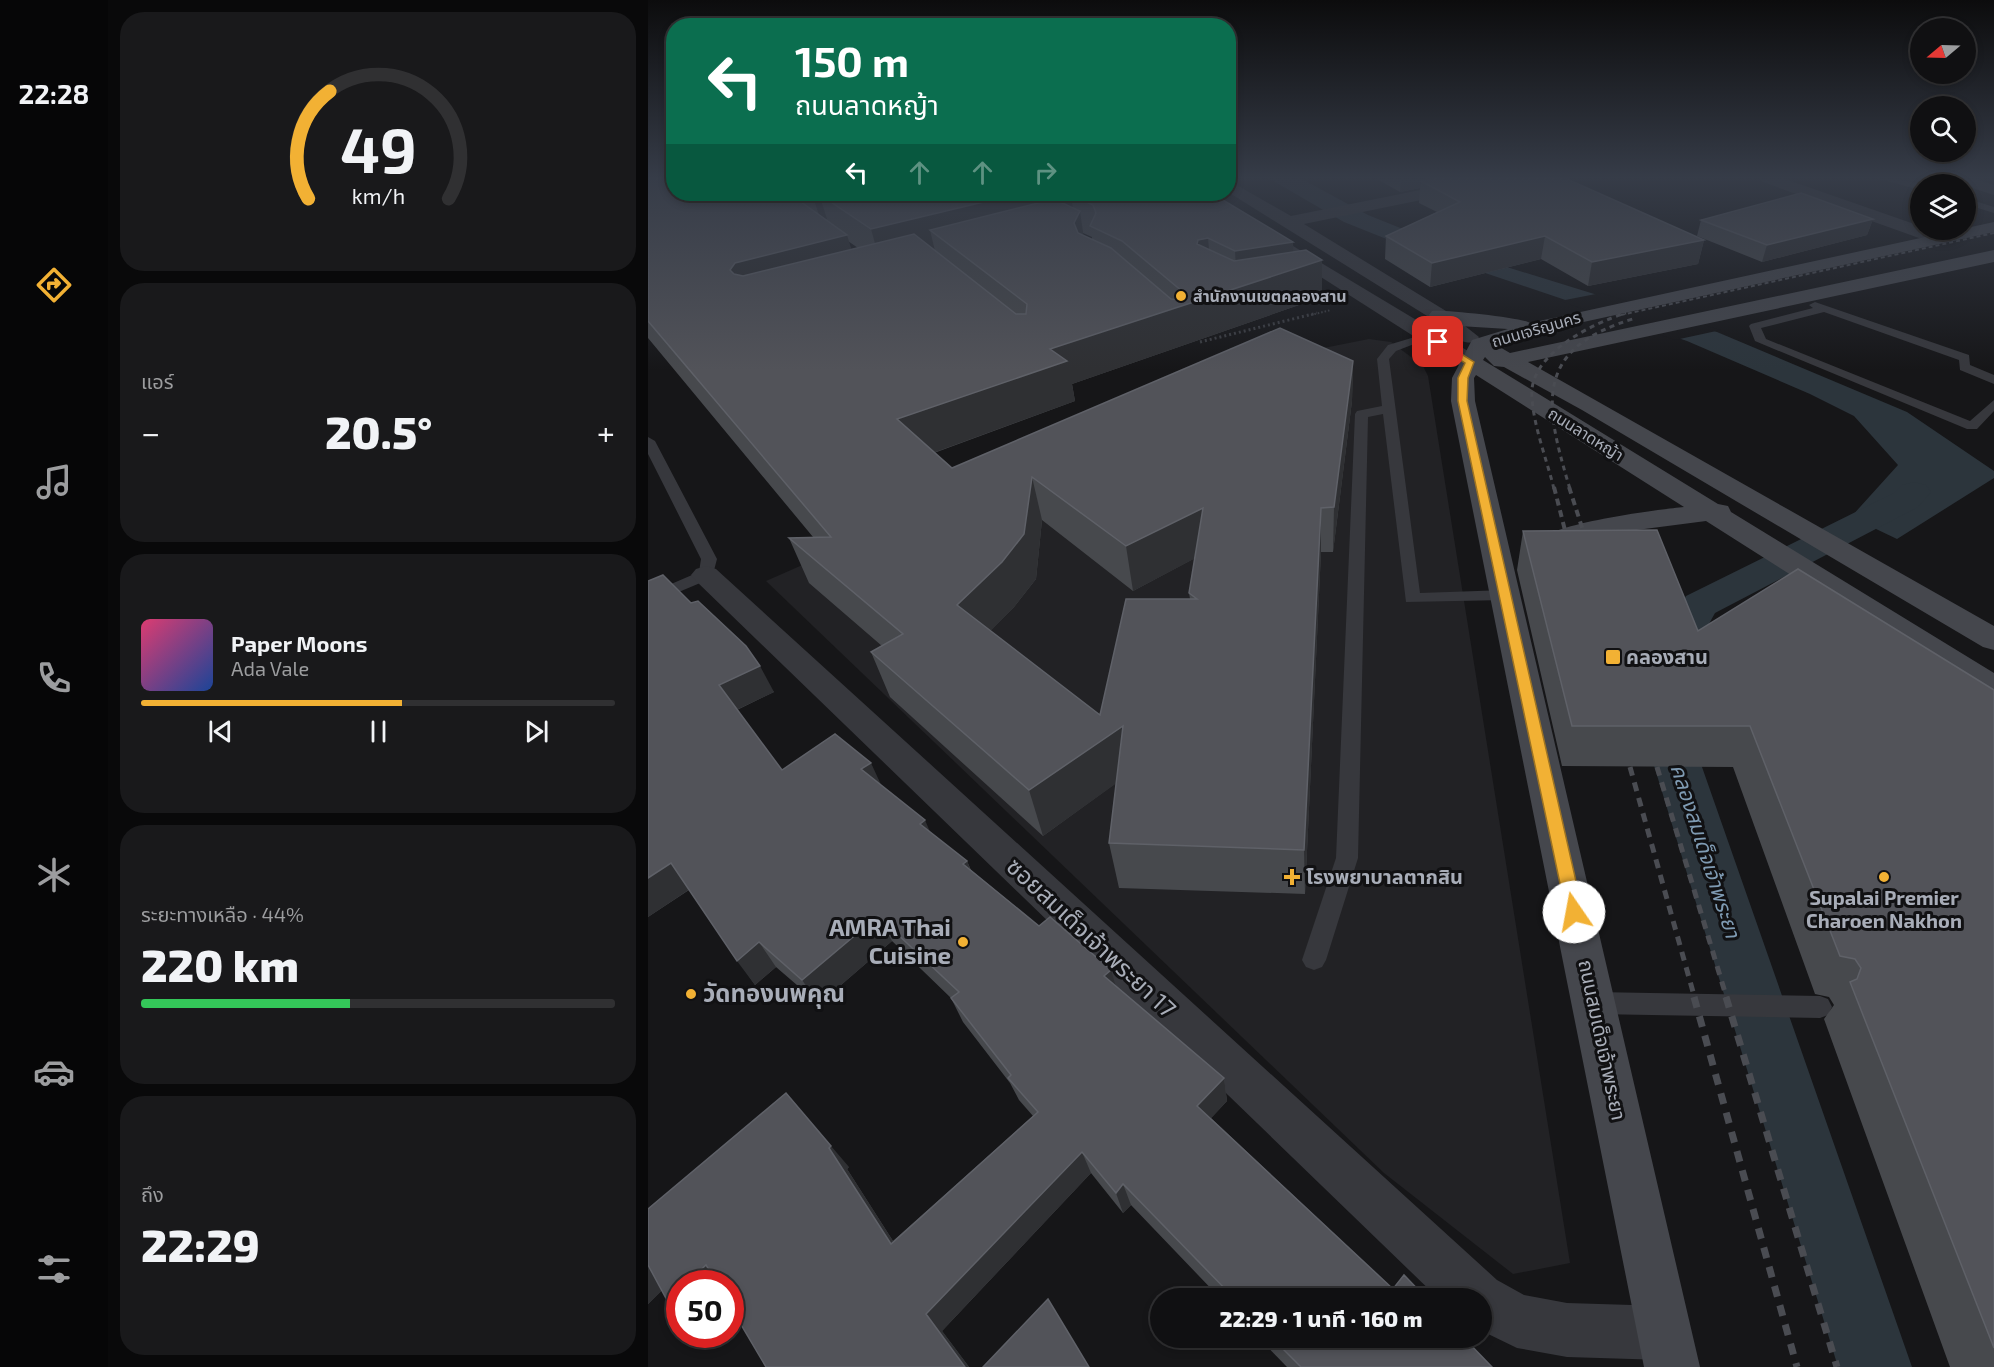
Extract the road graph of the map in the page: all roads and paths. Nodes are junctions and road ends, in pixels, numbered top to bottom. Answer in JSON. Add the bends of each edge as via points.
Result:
{"nodes":[{"id":1,"x":1278,"y":243,"type":"edge"},
{"id":2,"x":1323,"y":243,"type":"edge"},
{"id":3,"x":1922,"y":243,"type":"edge"},
{"id":4,"x":1951,"y":243,"type":"edge"},
{"id":5,"x":1992,"y":257,"type":"edge"},
{"id":6,"x":1797,"y":299,"type":"junction"},
{"id":7,"x":1824,"y":308,"type":"junction"},
{"id":8,"x":1332,"y":309,"type":"dead end"},
{"id":9,"x":1439,"y":315,"type":"junction"},
{"id":10,"x":1559,"y":321,"type":"junction"},
{"id":11,"x":1429,"y":336,"type":"junction"},
{"id":12,"x":1619,"y":338,"type":"junction"},
{"id":13,"x":1200,"y":342,"type":"edge"},
{"id":14,"x":1475,"y":353,"type":"junction"},
{"id":15,"x":1511,"y":361,"type":"junction"},
{"id":16,"x":1994,"y":380,"type":"edge"},
{"id":17,"x":1994,"y":404,"type":"edge"},
{"id":18,"x":1590,"y":405,"type":"junction"},
{"id":19,"x":1388,"y":409,"type":"junction"},
{"id":20,"x":648,"y":441,"type":"edge"},
{"id":21,"x":1767,"y":509,"type":"junction"},
{"id":22,"x":1712,"y":513,"type":"junction"},
{"id":23,"x":706,"y":575,"type":"junction"},
{"id":24,"x":1503,"y":579,"type":"junction"},
{"id":25,"x":648,"y":600,"type":"edge"},
{"id":26,"x":1994,"y":640,"type":"edge"},
{"id":27,"x":1994,"y":688,"type":"edge"},
{"id":28,"x":1314,"y":960,"type":"dead end"},
{"id":29,"x":1594,"y":1003,"type":"junction"},
{"id":30,"x":1820,"y":1007,"type":"dead end"},
{"id":31,"x":1466,"y":1288,"type":"edge"},
{"id":32,"x":1492,"y":1307,"type":"edge"},
{"id":33,"x":1668,"y":1350,"type":"edge"}],
"edges":[{"from":1,"to":11,"type":"street","name":"ถนนลาดหญ้า","via":[[1325,278]]},
{"from":2,"to":9,"type":"street","name":"ถนนลาดหญ้า"},
{"from":3,"to":10,"type":"main road","name":"ถนนเจริญนคร"},
{"from":4,"to":5,"type":"main road"},
{"from":5,"to":6,"type":"main road","name":"ถนนเจริญนคร"},
{"from":6,"to":7,"type":"lane"},
{"from":6,"to":12,"type":"main road","name":"ถนนเจริญนคร"},
{"from":7,"to":16,"type":"lane","via":[[1965,358],[1964,367]]},
{"from":7,"to":17,"type":"lane","via":[[1755,326],[1761,341],[1972,426]]},
{"from":8,"to":13,"type":"path"},
{"from":9,"to":10,"type":"main road","via":[[1481,322]]},
{"from":9,"to":14,"type":"street","name":"ถนนลาดหญ้า"},
{"from":10,"to":14,"type":"main road","name":"ถนนเจริญนคร"},
{"from":11,"to":14,"type":"street","name":"ถนนลาดหญ้า"},
{"from":11,"to":19,"type":"lane","via":[[1392,348],[1383,359]]},
{"from":12,"to":15,"type":"main road","name":"ถนนเจริญนคร"},
{"from":12,"to":18,"type":"main road","via":[[1581,358],[1579,372]]},
{"from":14,"to":15,"type":"main road","name":"ถนนเจริญนคร"},
{"from":14,"to":22,"type":"main road","name":"ถนนลาดหญ้า"},
{"from":14,"to":24,"type":"main road","name":"ถนนสมเด็จเจ้าพระยา","via":[[1463,378],[1463,401]]},
{"from":15,"to":18,"type":"main road","name":"ถนนลาดหญ้า"},
{"from":18,"to":21,"type":"main road","name":"ถนนลาดหญ้า"},
{"from":19,"to":24,"type":"lane","via":[[1412,598]]},
{"from":19,"to":28,"type":"lane","via":[[1362,414],[1347,858]]},
{"from":20,"to":23,"type":"lane","via":[[709,559]]},
{"from":21,"to":22,"type":"main road"},
{"from":21,"to":26,"type":"main road","name":"ถนนลาดหญ้า"},
{"from":22,"to":24,"type":"main road","via":[[1650,518],[1588,530]]},
{"from":22,"to":27,"type":"main road","name":"ถนนลาดหญ้า"},
{"from":23,"to":25,"type":"lane"},
{"from":23,"to":31,"type":"street","name":"ซอยสมเด็จเจ้าพระยา 17"},
{"from":24,"to":29,"type":"main road","name":"ถนนสมเด็จเจ้าพระยา"},
{"from":29,"to":30,"type":"lane"},
{"from":29,"to":33,"type":"main road","name":"ถนนสมเด็จเจ้าพระยา"},
{"from":32,"to":33,"type":"street","via":[[1517,1322]]}]}
